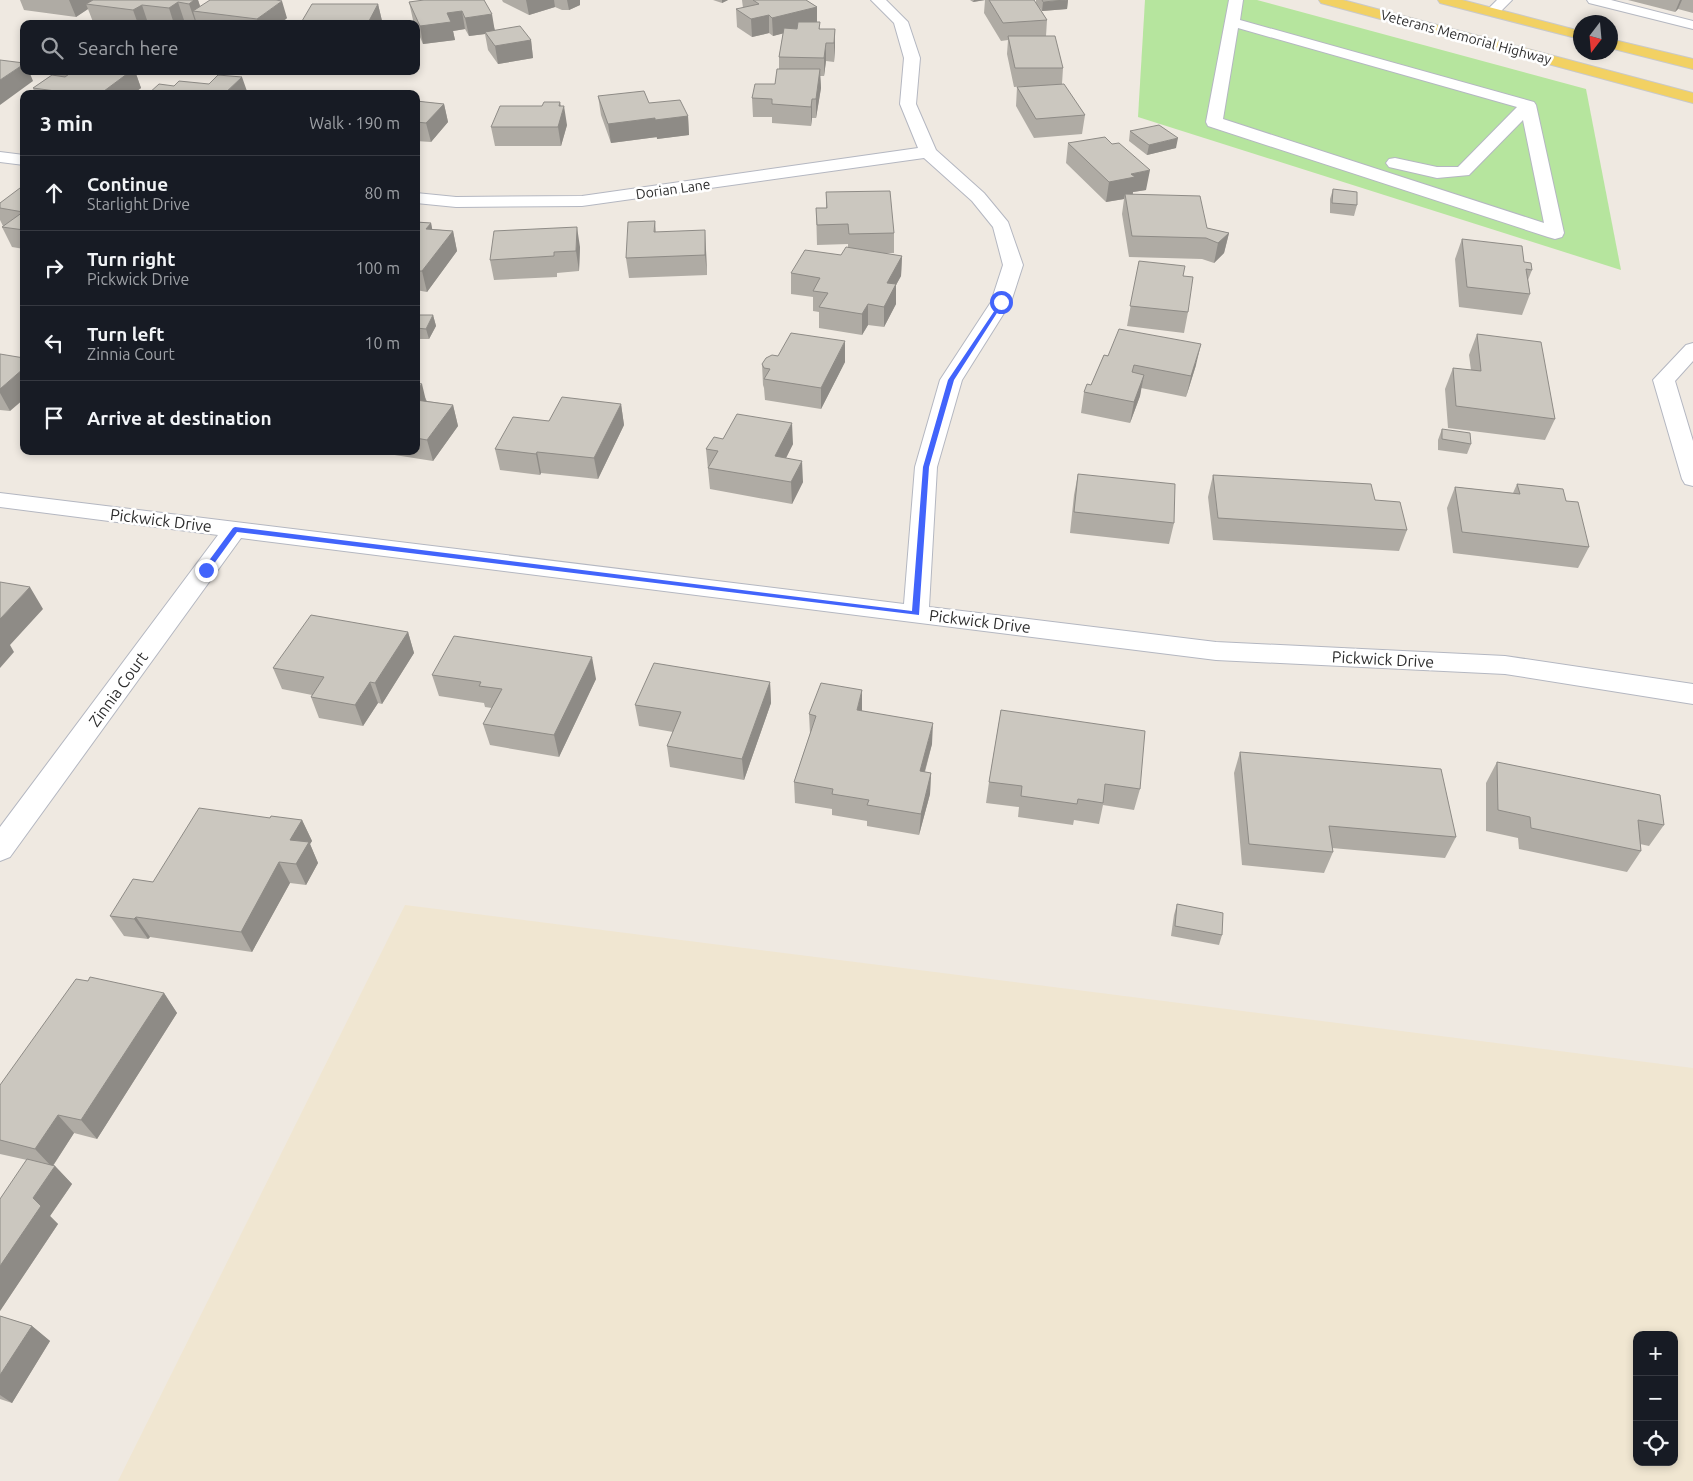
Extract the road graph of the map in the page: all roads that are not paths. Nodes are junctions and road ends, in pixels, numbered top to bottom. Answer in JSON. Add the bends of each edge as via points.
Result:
{"nodes":[{"id":1,"x":878,"y":0,"type":"edge"},
{"id":2,"x":1236,"y":0,"type":"edge"},
{"id":3,"x":1326,"y":0,"type":"edge"},
{"id":4,"x":1445,"y":0,"type":"edge"},
{"id":5,"x":1505,"y":0,"type":"edge"},
{"id":6,"x":1594,"y":0,"type":"edge"},
{"id":7,"x":1492,"y":12,"type":"junction"},
{"id":8,"x":1232,"y":22,"type":"junction"},
{"id":9,"x":1693,"y":25,"type":"edge"},
{"id":10,"x":1573,"y":33,"type":"edge"},
{"id":11,"x":1618,"y":45,"type":"edge"},
{"id":12,"x":1693,"y":64,"type":"edge"},
{"id":13,"x":1693,"y":98,"type":"edge"},
{"id":14,"x":1528,"y":105,"type":"junction"},
{"id":15,"x":1217,"y":107,"type":"junction"},
{"id":16,"x":928,"y":152,"type":"junction"},
{"id":17,"x":0,"y":158,"type":"edge"},
{"id":18,"x":20,"y":160,"type":"edge"},
{"id":19,"x":420,"y":198,"type":"edge"},
{"id":20,"x":1693,"y":349,"type":"edge"},
{"id":21,"x":1693,"y":479,"type":"edge"},
{"id":22,"x":0,"y":500,"type":"edge"},
{"id":23,"x":235,"y":529,"type":"junction"},
{"id":24,"x":916,"y":614,"type":"junction"},
{"id":25,"x":1693,"y":694,"type":"edge"},
{"id":26,"x":0,"y":849,"type":"edge"}],
"edges":[{"from":1,"to":16,"type":"street","via":[[901,22],[912,58],[908,104]]},
{"from":2,"to":8,"type":"street"},
{"from":3,"to":13,"type":"main road","name":"Veterans Memorial Highway"},
{"from":4,"to":7,"type":"main road","name":"Veterans Memorial Highway"},
{"from":5,"to":7,"type":"street"},
{"from":6,"to":9,"type":"street"},
{"from":7,"to":10,"type":"main road","name":"Veterans Memorial Highway"},
{"from":8,"to":14,"type":"street"},
{"from":8,"to":15,"type":"street"},
{"from":11,"to":12,"type":"main road"},
{"from":14,"to":15,"type":"street","via":[[1462,171],[1449,174],[1428,172],[1379,158]]},
{"from":14,"to":15,"type":"street","via":[[1555,233],[1214,122]]},
{"from":16,"to":19,"type":"street","name":"Dorian Lane","via":[[582,201],[456,202]]},
{"from":16,"to":24,"type":"street","via":[[978,197],[1002,226],[1013,265],[1001,302],[951,380],[926,467]]},
{"from":17,"to":18,"type":"street"},
{"from":20,"to":21,"type":"street","via":[[1664,380]]},
{"from":22,"to":23,"type":"street","name":"Pickwick Drive"},
{"from":23,"to":24,"type":"street","name":"Pickwick Drive"},
{"from":23,"to":26,"type":"street","name":"Zinnia Court"},
{"from":24,"to":25,"type":"street","name":"Pickwick Drive","via":[[1216,651],[1505,665]]}]}
